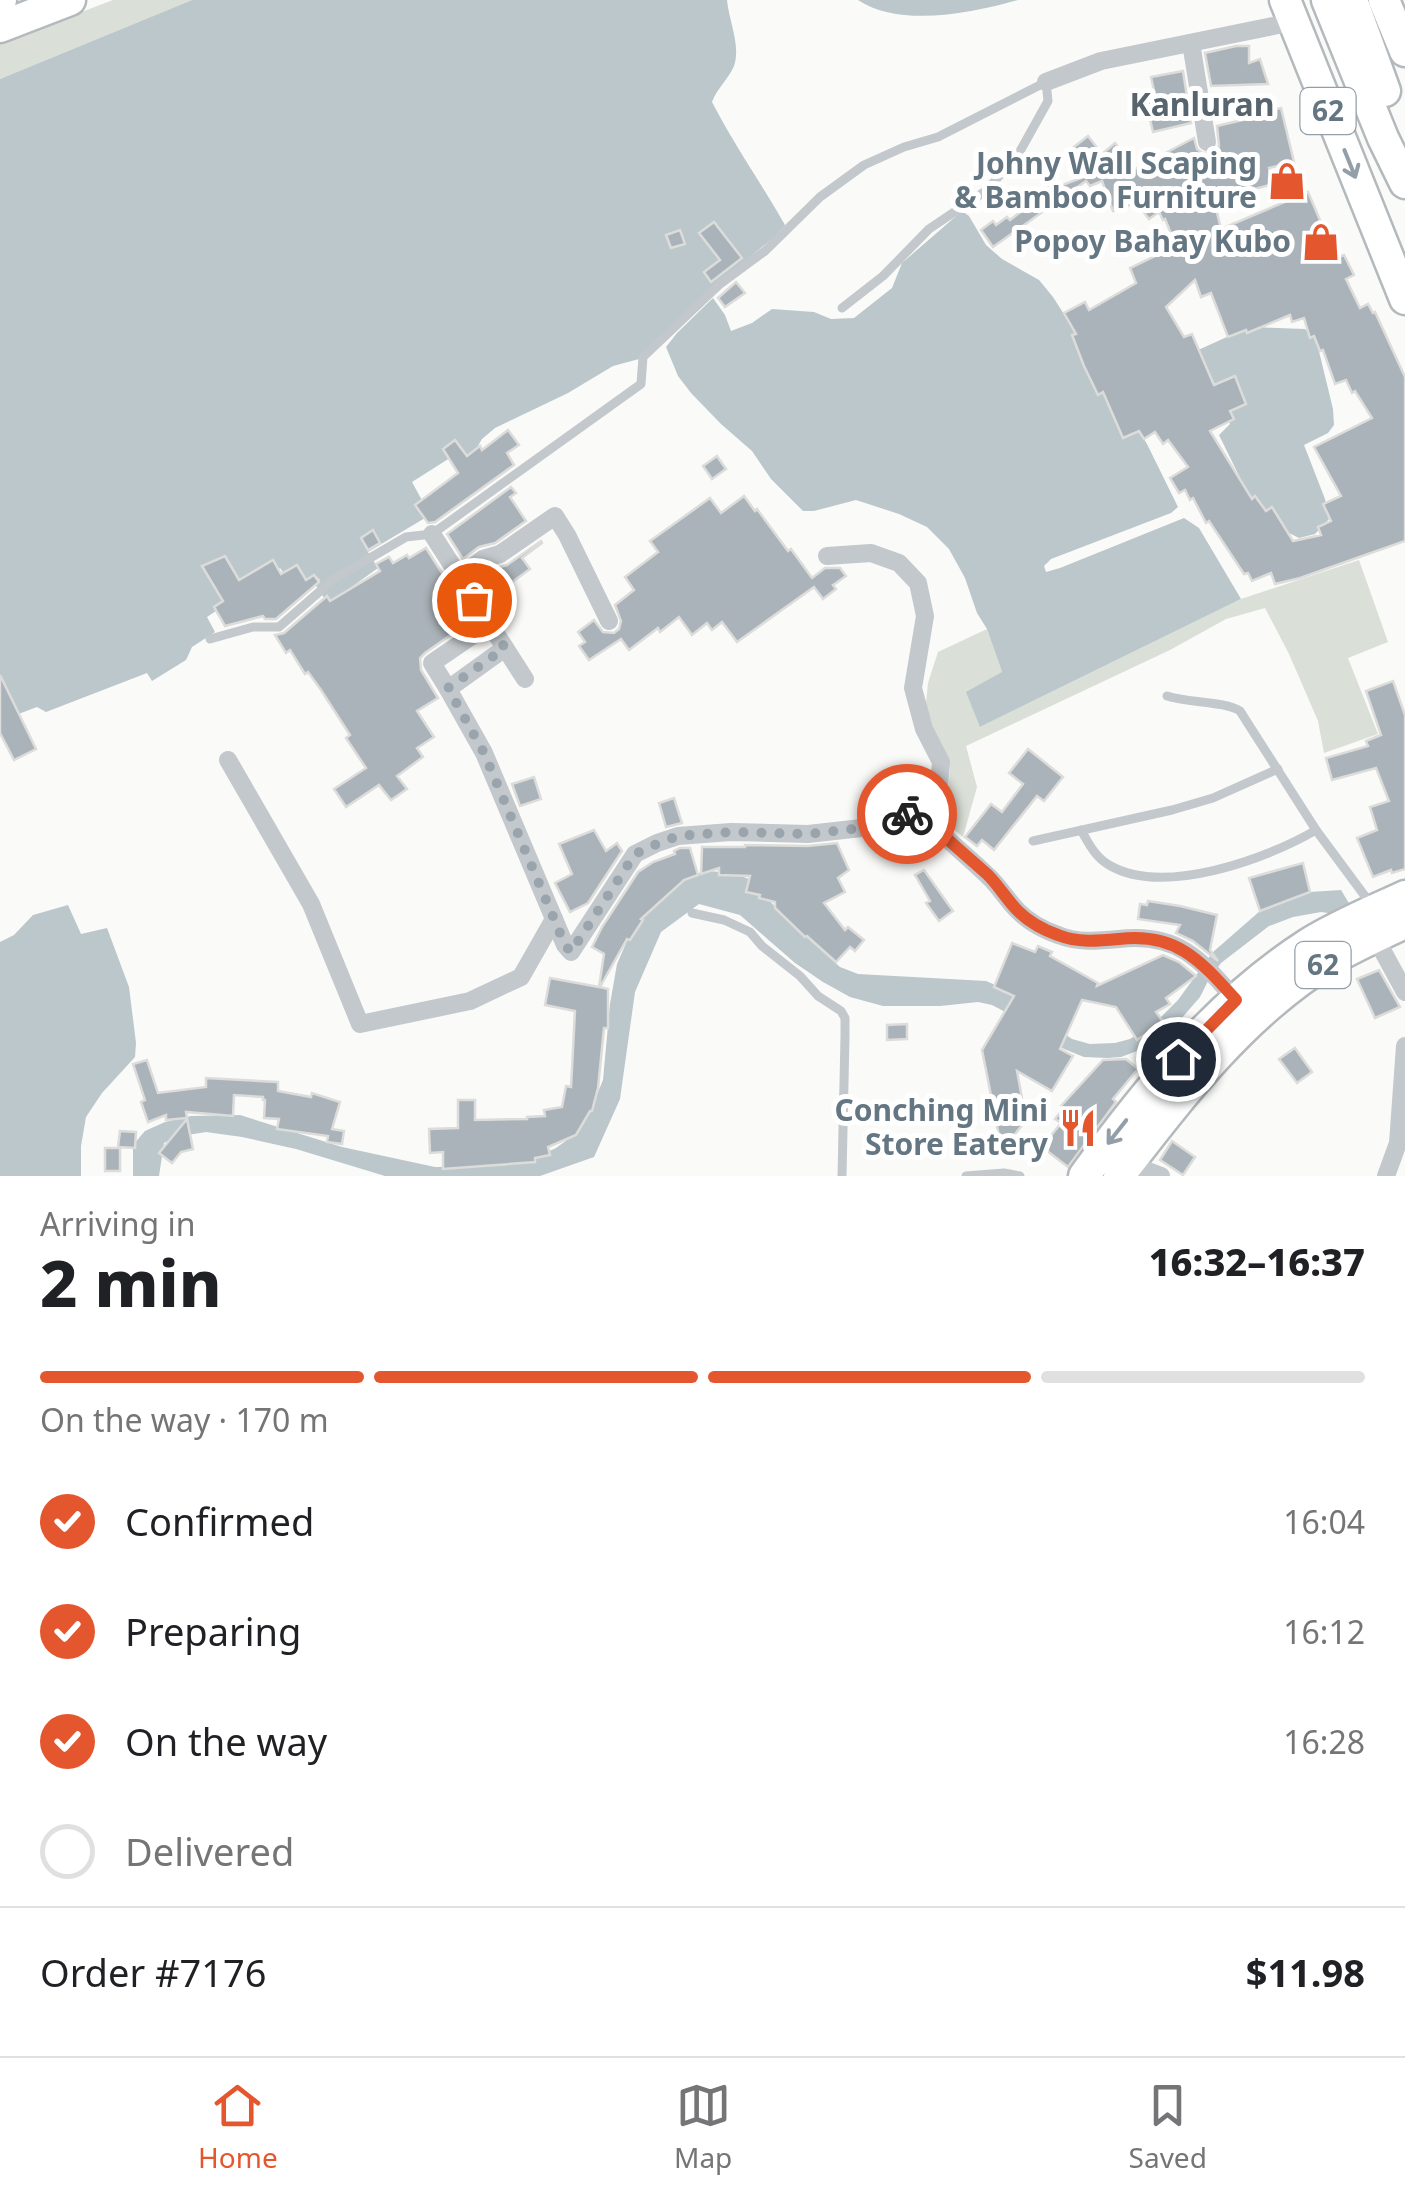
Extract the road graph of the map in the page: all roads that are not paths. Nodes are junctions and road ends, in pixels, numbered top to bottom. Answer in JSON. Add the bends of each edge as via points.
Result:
{"nodes":[{"id":1,"x":70,"y":0,"type":"edge"},
{"id":2,"x":1327,"y":0,"type":"edge"},
{"id":3,"x":1364,"y":4,"type":"edge"},
{"id":4,"x":1286,"y":8,"type":"edge"},
{"id":5,"x":0,"y":27,"type":"edge"},
{"id":6,"x":1191,"y":43,"type":"junction"},
{"id":7,"x":1405,"y":52,"type":"edge"},
{"id":8,"x":1046,"y":82,"type":"junction"},
{"id":9,"x":1208,"y":142,"type":"dead end"},
{"id":10,"x":1405,"y":148,"type":"edge"},
{"id":11,"x":1405,"y":184,"type":"edge"},
{"id":12,"x":1369,"y":213,"type":"junction"},
{"id":13,"x":1405,"y":262,"type":"edge"},
{"id":14,"x":1405,"y":300,"type":"edge"},
{"id":15,"x":842,"y":308,"type":"dead end"},
{"id":16,"x":432,"y":534,"type":"junction"},
{"id":17,"x":827,"y":556,"type":"dead end"},
{"id":18,"x":459,"y":577,"type":"junction"},
{"id":19,"x":609,"y":621,"type":"dead end"},
{"id":20,"x":490,"y":624,"type":"junction"},
{"id":21,"x":210,"y":639,"type":"dead end"},
{"id":22,"x":505,"y":648,"type":"junction"},
{"id":23,"x":525,"y":679,"type":"dead end"},
{"id":24,"x":448,"y":688,"type":"junction"},
{"id":25,"x":1167,"y":696,"type":"dead end"},
{"id":26,"x":228,"y":760,"type":"dead end"},
{"id":27,"x":1278,"y":769,"type":"junction"},
{"id":28,"x":925,"y":818,"type":"junction"},
{"id":29,"x":1081,"y":830,"type":"junction"},
{"id":30,"x":1316,"y":830,"type":"junction"},
{"id":31,"x":1033,"y":841,"type":"dead end"},
{"id":32,"x":1405,"y":896,"type":"edge"},
{"id":33,"x":692,"y":913,"type":"dead end"},
{"id":34,"x":554,"y":919,"type":"junction"},
{"id":35,"x":1405,"y":923,"type":"edge"},
{"id":36,"x":1375,"y":924,"type":"junction"},
{"id":37,"x":1226,"y":989,"type":"junction"},
{"id":38,"x":1405,"y":992,"type":"edge"},
{"id":39,"x":1405,"y":1046,"type":"edge"},
{"id":40,"x":1124,"y":1170,"type":"edge"},
{"id":41,"x":842,"y":1176,"type":"edge"},
{"id":42,"x":966,"y":1176,"type":"edge"},
{"id":43,"x":1020,"y":1176,"type":"edge"},
{"id":44,"x":1084,"y":1176,"type":"edge"},
{"id":45,"x":1161,"y":1176,"type":"edge"},
{"id":46,"x":1386,"y":1176,"type":"edge"}],
"edges":[{"from":1,"to":5,"type":"highway"},
{"from":2,"to":11,"type":"highway"},
{"from":3,"to":7,"type":"highway","number":"62"},
{"from":3,"to":10,"type":"highway","number":"62"},
{"from":4,"to":6,"type":"street"},
{"from":4,"to":12,"type":"highway","number":"62","one_way":true},
{"from":6,"to":8,"type":"street","via":[[1102,61]]},
{"from":6,"to":9,"type":"street"},
{"from":8,"to":15,"type":"lane","via":[[1048,102],[1019,152],[986,190],[929,229]]},
{"from":8,"to":16,"type":"lane","via":[[938,137],[864,165],[820,197],[644,357],[641,384]]},
{"from":12,"to":13,"type":"highway"},
{"from":12,"to":14,"type":"highway","number":"62"},
{"from":16,"to":18,"type":"street"},
{"from":16,"to":21,"type":"lane","via":[[406,537],[334,580],[279,627]]},
{"from":17,"to":28,"type":"street","via":[[872,553],[900,563],[918,584],[925,616],[913,688],[941,762],[939,788]]},
{"from":18,"to":19,"type":"street","via":[[554,516]]},
{"from":18,"to":20,"type":"street"},
{"from":20,"to":22,"type":"street"},
{"from":20,"to":24,"type":"street","via":[[432,663]]},
{"from":22,"to":23,"type":"street"},
{"from":22,"to":24,"type":"street"},
{"from":24,"to":34,"type":"street","via":[[484,753]]},
{"from":25,"to":27,"type":"lane","via":[[1233,706]]},
{"from":26,"to":34,"type":"street","via":[[311,904],[360,1024],[470,1001],[522,977]]},
{"from":27,"to":29,"type":"lane","via":[[1213,798]]},
{"from":27,"to":30,"type":"lane"},
{"from":28,"to":34,"type":"street","via":[[903,815],[871,827],[808,834],[678,836],[635,854],[571,952]]},
{"from":28,"to":37,"type":"street","via":[[1041,928],[1080,941],[1158,938],[1183,948]]},
{"from":29,"to":30,"type":"lane","via":[[1110,866],[1150,878],[1221,869]]},
{"from":29,"to":31,"type":"lane"},
{"from":30,"to":36,"type":"lane"},
{"from":32,"to":36,"type":"highway","number":"62"},
{"from":33,"to":41,"type":"lane","via":[[750,932],[841,1011]]},
{"from":35,"to":36,"type":"highway","number":"62"},
{"from":36,"to":37,"type":"highway","number":"62","via":[[1312,941]]},
{"from":36,"to":38,"type":"street"},
{"from":36,"to":40,"type":"highway","number":"62","via":[[1258,1015]]},
{"from":37,"to":44,"type":"highway","number":"62","one_way":true},
{"from":39,"to":46,"type":"street","via":[[1398,1143]]},
{"from":40,"to":45,"type":"street"},
{"from":42,"to":43,"type":"lane"}]}
